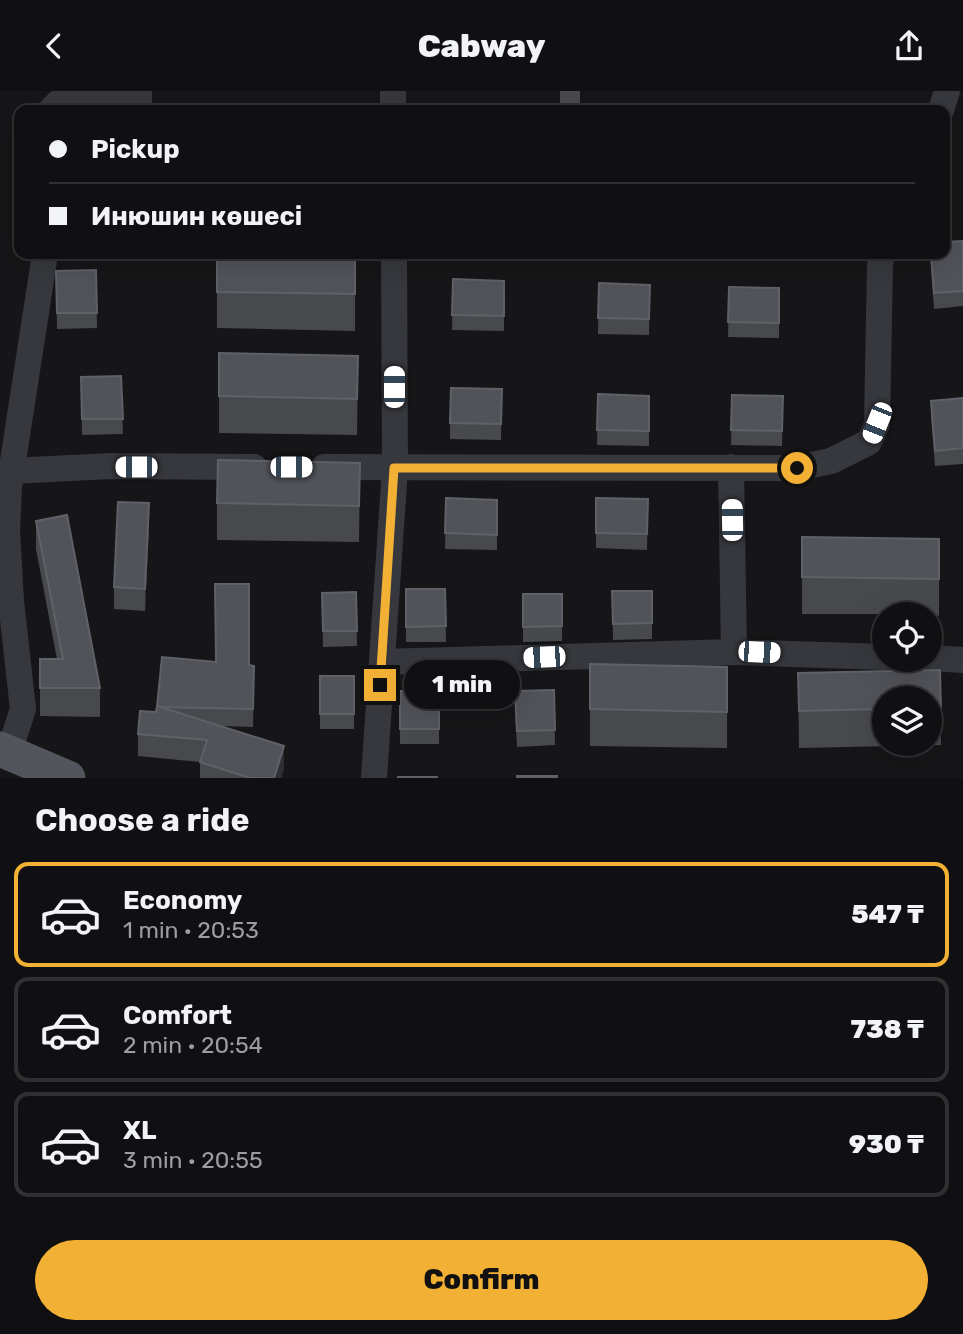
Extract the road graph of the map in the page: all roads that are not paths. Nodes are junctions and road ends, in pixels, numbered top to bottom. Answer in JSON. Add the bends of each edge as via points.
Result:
{"nodes":[{"id":1,"x":139,"y":91,"type":"edge"},
{"id":2,"x":56,"y":105,"type":"edge"},
{"id":3,"x":44,"y":259,"type":"edge"},
{"id":4,"x":394,"y":259,"type":"edge"},
{"id":5,"x":881,"y":259,"type":"edge"},
{"id":6,"x":273,"y":467,"type":"edge"},
{"id":7,"x":300,"y":467,"type":"edge"},
{"id":8,"x":731,"y":467,"type":"junction"},
{"id":9,"x":394,"y":468,"type":"junction"},
{"id":10,"x":11,"y":471,"type":"junction"},
{"id":11,"x":734,"y":652,"type":"junction"},
{"id":12,"x":872,"y":657,"type":"edge"},
{"id":13,"x":942,"y":659,"type":"edge"},
{"id":14,"x":963,"y":660,"type":"edge"},
{"id":15,"x":382,"y":662,"type":"junction"},
{"id":16,"x":4,"y":750,"type":"edge"},
{"id":17,"x":68,"y":778,"type":"edge"},
{"id":18,"x":374,"y":778,"type":"edge"}],
"edges":[{"from":1,"to":2,"type":"street","via":[[139,103]]},
{"from":3,"to":10,"type":"street"},
{"from":4,"to":9,"type":"street"},
{"from":5,"to":8,"type":"street","via":[[877,423],[869,442],[831,461],[797,468]]},
{"from":6,"to":10,"type":"street"},
{"from":7,"to":9,"type":"street"},
{"from":8,"to":9,"type":"street"},
{"from":8,"to":11,"type":"street"},
{"from":9,"to":15,"type":"street"},
{"from":10,"to":16,"type":"street","via":[[6,531],[23,709]]},
{"from":11,"to":12,"type":"street"},
{"from":11,"to":15,"type":"street"},
{"from":13,"to":14,"type":"street"},
{"from":15,"to":18,"type":"street"},
{"from":16,"to":17,"type":"main road"}]}
